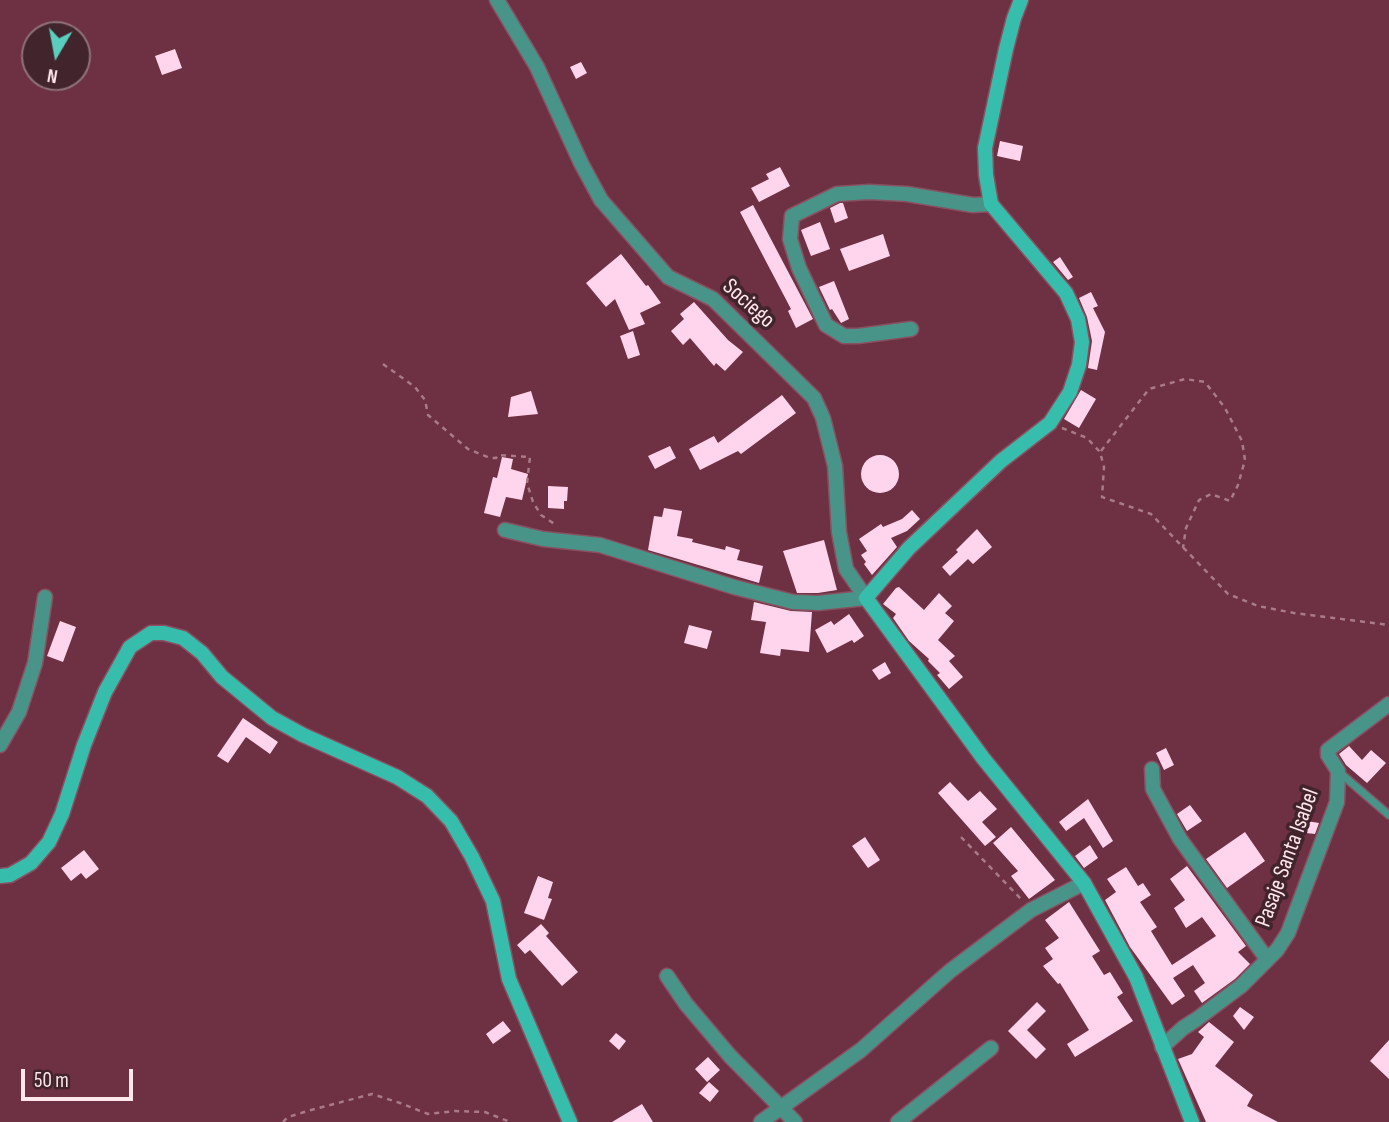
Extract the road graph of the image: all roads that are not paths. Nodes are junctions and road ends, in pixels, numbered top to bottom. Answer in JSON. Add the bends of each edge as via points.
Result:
{"nodes":[{"id":1,"x":497,"y":0,"type":"edge"},
{"id":2,"x":1021,"y":0,"type":"edge"},
{"id":3,"x":992,"y":204,"type":"junction"},
{"id":4,"x":911,"y":329,"type":"dead end"},
{"id":5,"x":505,"y":530,"type":"dead end"},
{"id":6,"x":45,"y":597,"type":"dead end"},
{"id":7,"x":866,"y":598,"type":"junction"},
{"id":8,"x":1389,"y":704,"type":"edge"},
{"id":9,"x":0,"y":745,"type":"edge"},
{"id":10,"x":1152,"y":769,"type":"dead end"},
{"id":11,"x":1338,"y":771,"type":"junction"},
{"id":12,"x":1389,"y":816,"type":"edge"},
{"id":13,"x":0,"y":876,"type":"edge"},
{"id":14,"x":1084,"y":883,"type":"junction"},
{"id":15,"x":1267,"y":959,"type":"junction"},
{"id":16,"x":667,"y":976,"type":"dead end"},
{"id":17,"x":1162,"y":1047,"type":"junction"},
{"id":18,"x":992,"y":1048,"type":"dead end"},
{"id":19,"x":780,"y":1108,"type":"junction"},
{"id":20,"x":570,"y":1122,"type":"edge"},
{"id":21,"x":761,"y":1122,"type":"edge"},
{"id":22,"x":795,"y":1122,"type":"edge"},
{"id":23,"x":898,"y":1122,"type":"edge"},
{"id":24,"x":1192,"y":1122,"type":"edge"}],
"edges":[{"from":1,"to":7,"type":"street","name":"Sociego","via":[[537,67],[601,200],[668,277],[713,299],[814,398],[835,466],[846,569]]},
{"from":2,"to":3,"type":"main road","via":[[985,148]]},
{"from":3,"to":4,"type":"street","via":[[869,192],[837,194],[792,216],[790,239],[799,268],[826,325],[844,336]]},
{"from":3,"to":7,"type":"main road","via":[[1066,293],[1078,319],[1079,365],[1070,391],[1050,423],[1001,461],[909,548]]},
{"from":5,"to":7,"type":"street","via":[[600,545],[793,602]]},
{"from":6,"to":9,"type":"street","via":[[35,663],[19,712]]},
{"from":7,"to":14,"type":"main road","via":[[982,758]]},
{"from":8,"to":11,"type":"street","name":"Pasaje Santa Isabel","via":[[1328,750]]},
{"from":10,"to":15,"type":"street","via":[[1153,789],[1180,839]]},
{"from":11,"to":12,"type":"lane"},
{"from":11,"to":15,"type":"street","name":"Pasaje Santa Isabel","via":[[1337,802],[1312,871],[1288,933]]},
{"from":13,"to":20,"type":"main road","via":[[31,863],[49,842],[105,692],[130,648],[151,633],[183,638],[272,718],[397,777],[427,796],[451,821],[493,901],[509,979]]},
{"from":14,"to":17,"type":"main road","via":[[1136,976]]},
{"from":14,"to":19,"type":"street","via":[[1031,910],[950,971],[861,1050]]},
{"from":15,"to":17,"type":"street","name":"Pasaje Santa Isabel","via":[[1241,986]]},
{"from":16,"to":19,"type":"street","via":[[707,1029]]},
{"from":17,"to":24,"type":"main road"},
{"from":18,"to":23,"type":"street"},
{"from":19,"to":21,"type":"street"},
{"from":19,"to":22,"type":"street"}]}
